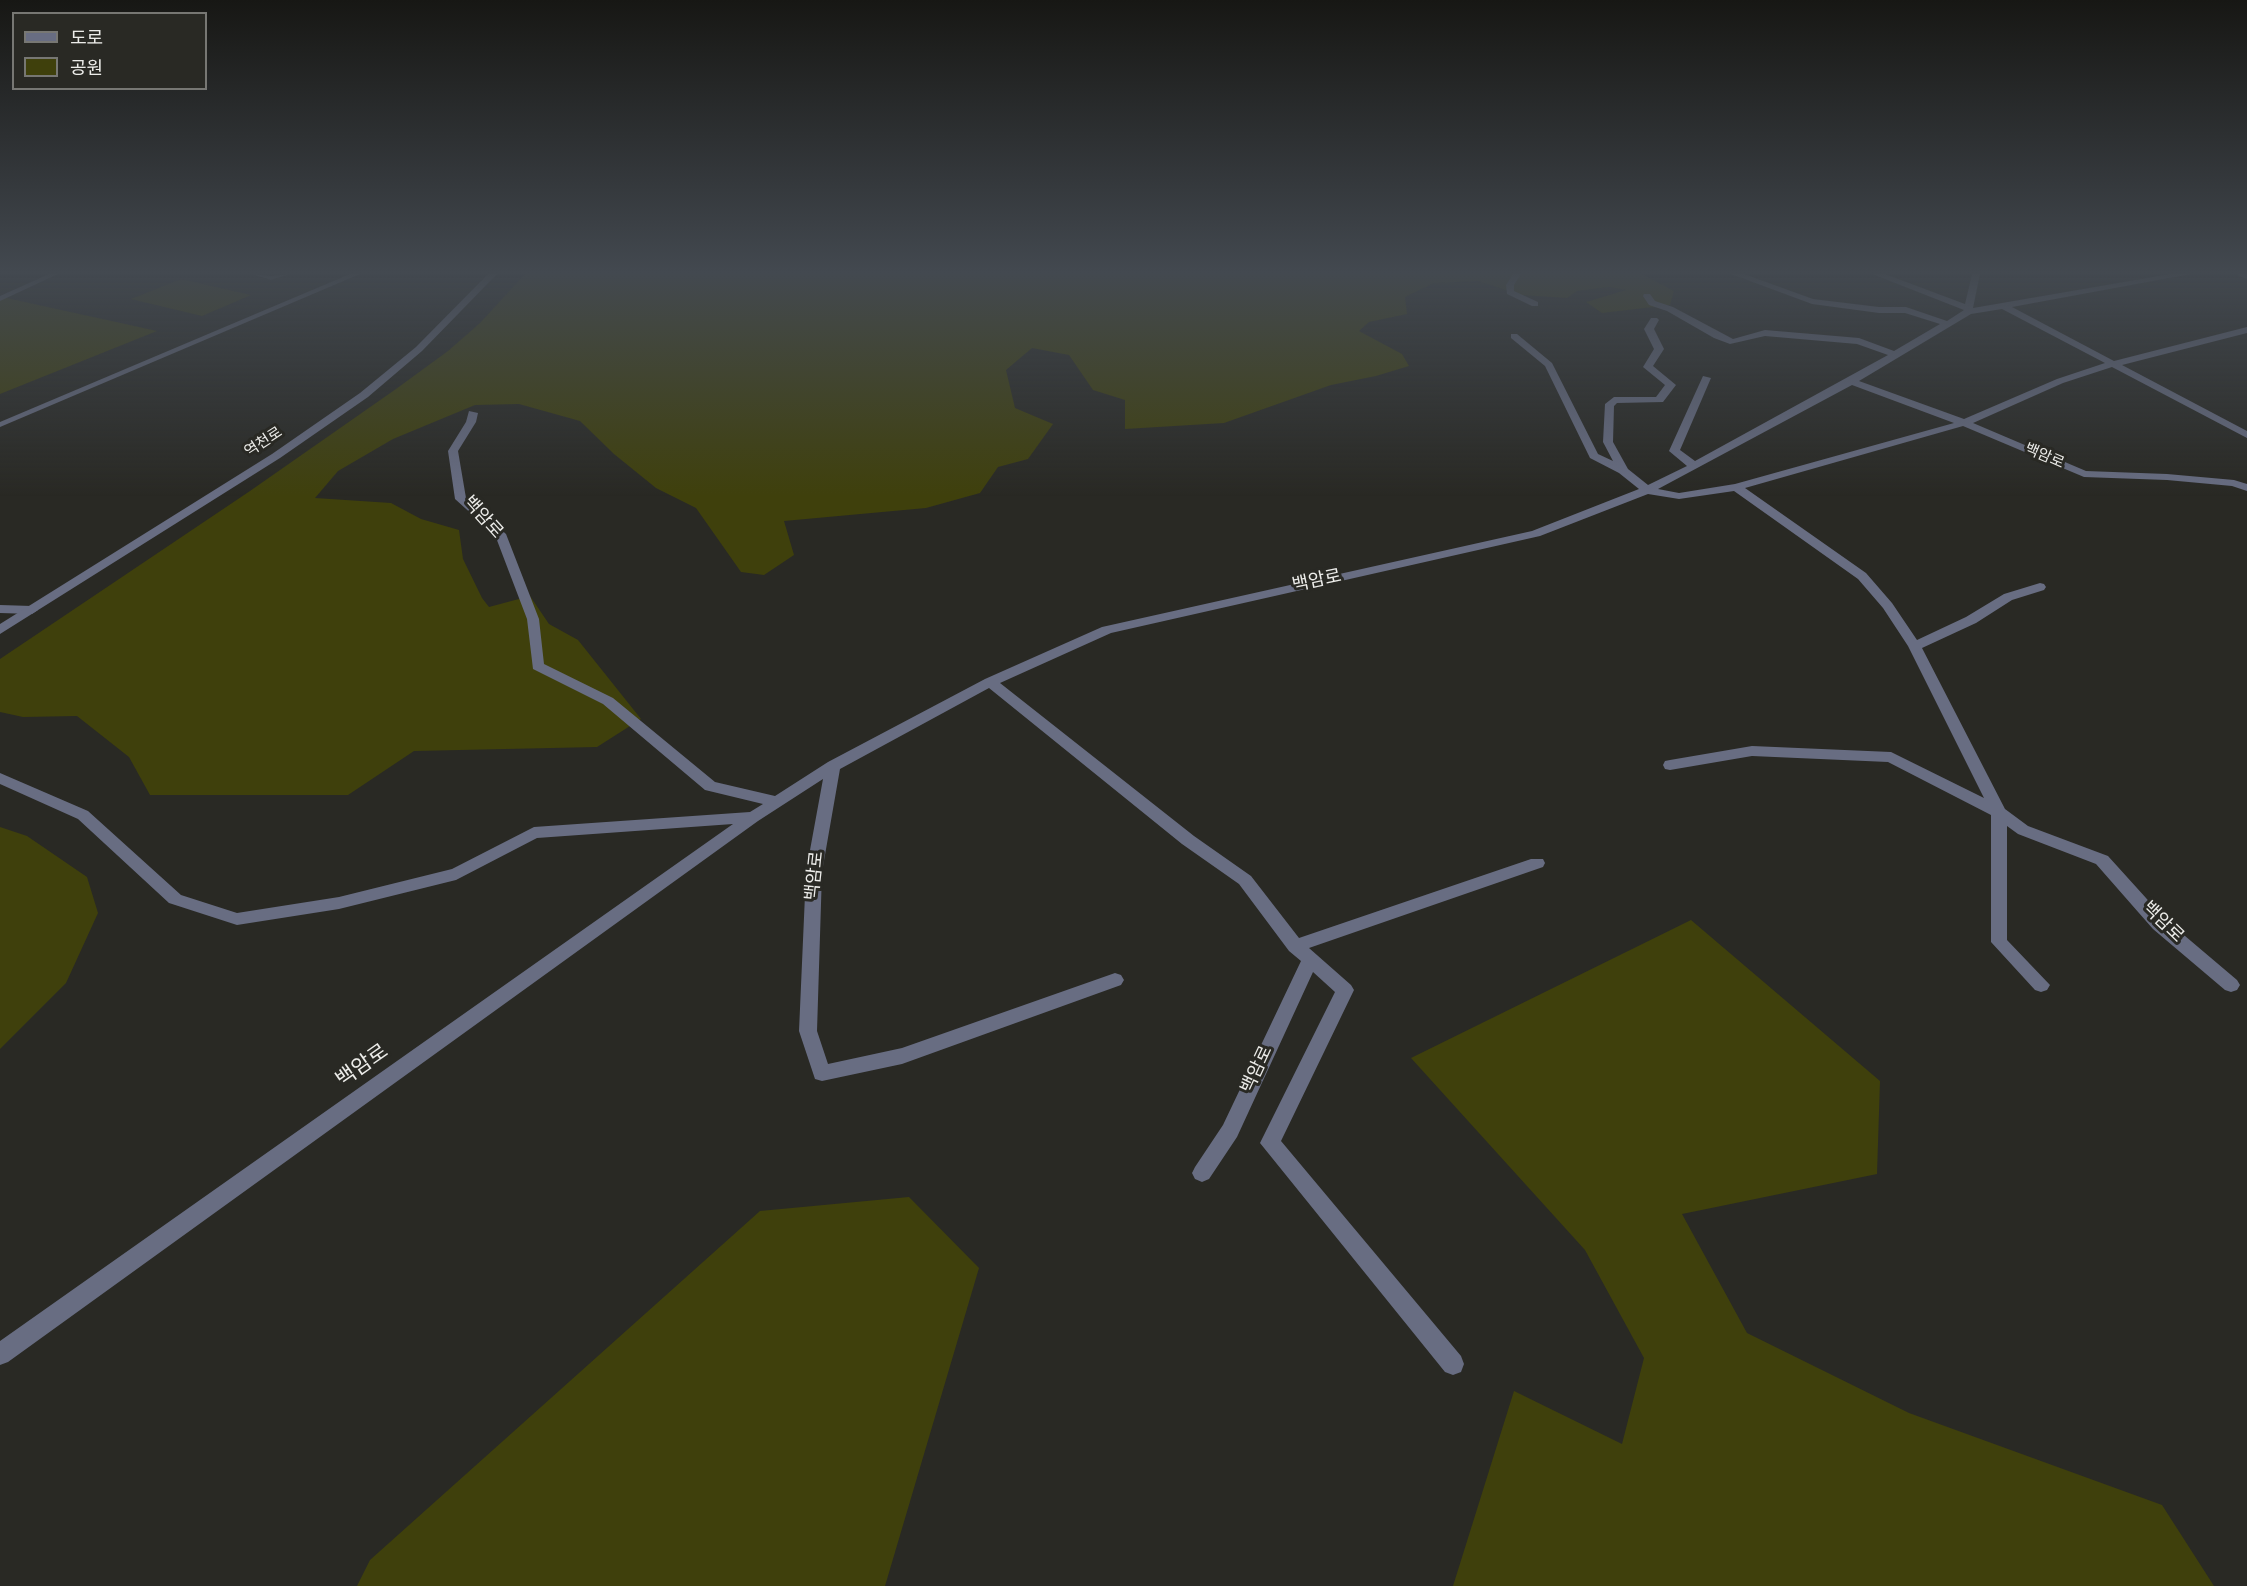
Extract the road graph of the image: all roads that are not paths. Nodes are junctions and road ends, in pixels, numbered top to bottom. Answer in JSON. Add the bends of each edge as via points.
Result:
{"nodes":[{"id":1,"x":182,"y":348,"type":"edge"},
{"id":2,"x":420,"y":348,"type":"edge"},
{"id":3,"x":1528,"y":348,"type":"edge"},
{"id":4,"x":1659,"y":348,"type":"edge"},
{"id":5,"x":1876,"y":348,"type":"edge"},
{"id":6,"x":1908,"y":348,"type":"edge"},
{"id":7,"x":2083,"y":348,"type":"edge"},
{"id":8,"x":2176,"y":348,"type":"edge"},
{"id":9,"x":1895,"y":356,"type":"junction"},
{"id":10,"x":2113,"y":364,"type":"junction"},
{"id":11,"x":1706,"y":378,"type":"dead end"},
{"id":12,"x":1851,"y":381,"type":"junction"},
{"id":13,"x":473,"y":413,"type":"dead end"},
{"id":14,"x":1964,"y":423,"type":"junction"},
{"id":15,"x":0,"y":425,"type":"edge"},
{"id":16,"x":2247,"y":435,"type":"edge"},
{"id":17,"x":1694,"y":466,"type":"junction"},
{"id":18,"x":1623,"y":471,"type":"junction"},
{"id":19,"x":1736,"y":487,"type":"junction"},
{"id":20,"x":2247,"y":488,"type":"edge"},
{"id":21,"x":1647,"y":490,"type":"junction"},
{"id":22,"x":2040,"y":587,"type":"dead end"},
{"id":23,"x":0,"y":609,"type":"edge"},
{"id":24,"x":32,"y":610,"type":"junction"},
{"id":25,"x":0,"y":630,"type":"edge"},
{"id":26,"x":1915,"y":646,"type":"junction"},
{"id":27,"x":990,"y":682,"type":"junction"},
{"id":28,"x":1670,"y":765,"type":"dead end"},
{"id":29,"x":833,"y":766,"type":"junction"},
{"id":30,"x":0,"y":778,"type":"edge"},
{"id":31,"x":778,"y":802,"type":"junction"},
{"id":32,"x":1999,"y":812,"type":"junction"},
{"id":33,"x":753,"y":817,"type":"junction"},
{"id":34,"x":1536,"y":863,"type":"dead end"},
{"id":35,"x":1294,"y":946,"type":"junction"},
{"id":36,"x":1310,"y":959,"type":"junction"},
{"id":37,"x":1115,"y":980,"type":"dead end"},
{"id":38,"x":2041,"y":985,"type":"dead end"},
{"id":39,"x":2231,"y":985,"type":"dead end"},
{"id":40,"x":1202,"y":1173,"type":"dead end"},
{"id":41,"x":0,"y":1354,"type":"edge"},
{"id":42,"x":1453,"y":1364,"type":"dead end"}],
"edges":[{"from":1,"to":15,"type":"lane"},
{"from":2,"to":24,"type":"street","name":"역천로","via":[[364,395],[276,456]]},
{"from":3,"to":18,"type":"street","via":[[1549,365],[1594,456]]},
{"from":4,"to":18,"type":"street","via":[[1648,367],[1671,385],[1659,400],[1614,400],[1610,406],[1608,442]]},
{"from":5,"to":9,"type":"street"},
{"from":6,"to":9,"type":"street","name":"백암로"},
{"from":7,"to":10,"type":"street"},
{"from":8,"to":10,"type":"street"},
{"from":9,"to":12,"type":"street","name":"백암로"},
{"from":10,"to":14,"type":"street","via":[[2060,381]]},
{"from":10,"to":16,"type":"street"},
{"from":11,"to":17,"type":"street","via":[[1674,451]]},
{"from":12,"to":14,"type":"street","name":"백암로"},
{"from":12,"to":17,"type":"street","name":"백암로"},
{"from":13,"to":31,"type":"street","name":"백암로","via":[[453,451],[461,499],[500,534],[533,619],[538,666],[608,701],[710,786]]},
{"from":14,"to":19,"type":"street"},
{"from":14,"to":20,"type":"street","name":"백암로","via":[[2084,474],[2167,477],[2234,483]]},
{"from":17,"to":21,"type":"street","name":"백암로"},
{"from":18,"to":21,"type":"street"},
{"from":19,"to":21,"type":"street","via":[[1679,496]]},
{"from":19,"to":26,"type":"street","name":"백암로","via":[[1862,576]]},
{"from":21,"to":27,"type":"street","name":"백암로","via":[[1536,534],[1107,630]]},
{"from":22,"to":26,"type":"street","via":[[2008,597],[1971,620]]},
{"from":23,"to":24,"type":"street"},
{"from":24,"to":25,"type":"street","name":"역천로"},
{"from":26,"to":32,"type":"street","name":"백암로"},
{"from":27,"to":29,"type":"street","name":"백암로"},
{"from":27,"to":35,"type":"street","via":[[1188,840],[1245,880]]},
{"from":28,"to":32,"type":"street","name":"백암로","via":[[1752,752],[1891,757]]},
{"from":29,"to":31,"type":"street","name":"백암로"},
{"from":29,"to":37,"type":"street","name":"백암로","via":[[814,872],[808,1031],[822,1073],[902,1056]]},
{"from":30,"to":33,"type":"street","name":"백암로","via":[[83,815],[175,899],[237,919],[339,903],[456,874],[534,833]]},
{"from":31,"to":33,"type":"street","name":"백암로"},
{"from":32,"to":38,"type":"street","via":[[1999,942]]},
{"from":32,"to":39,"type":"street","name":"백암로","via":[[2023,830],[2102,860],[2159,924]]},
{"from":33,"to":41,"type":"street","name":"백암로"},
{"from":34,"to":35,"type":"street"},
{"from":35,"to":36,"type":"street"},
{"from":36,"to":40,"type":"street","name":"백암로","via":[[1230,1131]]},
{"from":36,"to":42,"type":"street","via":[[1345,990],[1270,1143]]}]}
